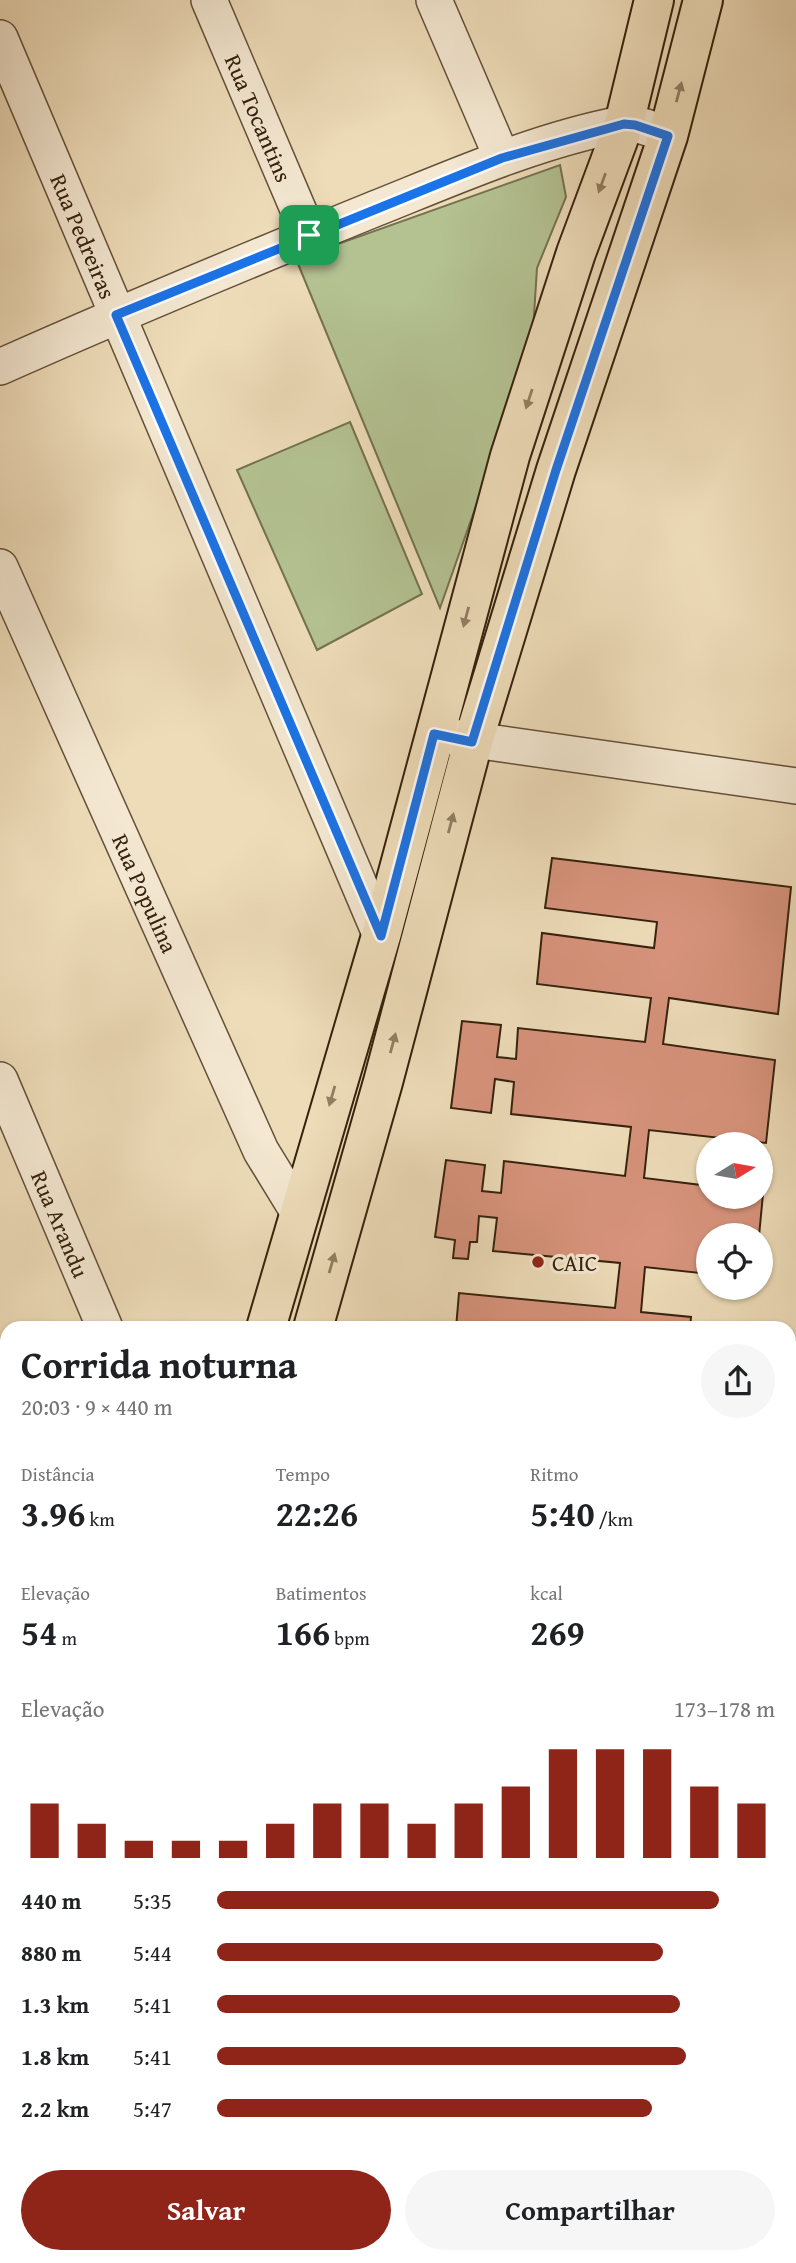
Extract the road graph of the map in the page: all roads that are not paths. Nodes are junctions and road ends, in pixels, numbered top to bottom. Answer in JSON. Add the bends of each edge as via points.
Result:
{"nodes":[{"id":1,"x":209,"y":0,"type":"edge"},
{"id":2,"x":434,"y":0,"type":"edge"},
{"id":3,"x":654,"y":0,"type":"edge"},
{"id":4,"x":703,"y":0,"type":"edge"},
{"id":5,"x":0,"y":38,"type":"edge"},
{"id":6,"x":624,"y":124,"type":"junction"},
{"id":7,"x":668,"y":136,"type":"junction"},
{"id":8,"x":502,"y":158,"type":"junction"},
{"id":9,"x":309,"y":235,"type":"junction"},
{"id":10,"x":116,"y":315,"type":"junction"},
{"id":11,"x":0,"y":367,"type":"edge"},
{"id":12,"x":0,"y":568,"type":"edge"},
{"id":13,"x":434,"y":734,"type":"junction"},
{"id":14,"x":472,"y":742,"type":"junction"},
{"id":15,"x":796,"y":786,"type":"edge"},
{"id":16,"x":381,"y":936,"type":"junction"},
{"id":17,"x":0,"y":1080,"type":"edge"},
{"id":18,"x":299,"y":1213,"type":"junction"},
{"id":19,"x":102,"y":1321,"type":"edge"},
{"id":20,"x":268,"y":1321,"type":"edge"},
{"id":21,"x":315,"y":1321,"type":"edge"}],
"edges":[{"from":1,"to":9,"type":"street","name":"Rua Tocantins"},
{"from":2,"to":8,"type":"street"},
{"from":3,"to":6,"type":"main road"},
{"from":7,"to":4,"type":"main road","one_way":true},
{"from":5,"to":10,"type":"street","name":"Rua Pedreiras"},
{"from":6,"to":7,"type":"street"},
{"from":6,"to":8,"type":"street"},
{"from":6,"to":13,"type":"main road","one_way":true,"via":[[576,253],[510,456]]},
{"from":7,"to":14,"type":"main road","via":[[556,470]]},
{"from":8,"to":9,"type":"street"},
{"from":9,"to":10,"type":"street"},
{"from":10,"to":11,"type":"street"},
{"from":10,"to":16,"type":"street","name":"Rua Pedreiras"},
{"from":12,"to":18,"type":"street","name":"Rua Populina","via":[[261,1151]]},
{"from":13,"to":14,"type":"street"},
{"from":13,"to":16,"type":"main road"},
{"from":14,"to":15,"type":"street"},
{"from":21,"to":14,"type":"main road","one_way":true},
{"from":16,"to":18,"type":"main road","one_way":true},
{"from":17,"to":19,"type":"street","name":"Rua Arandu"},
{"from":18,"to":20,"type":"main road"}]}
